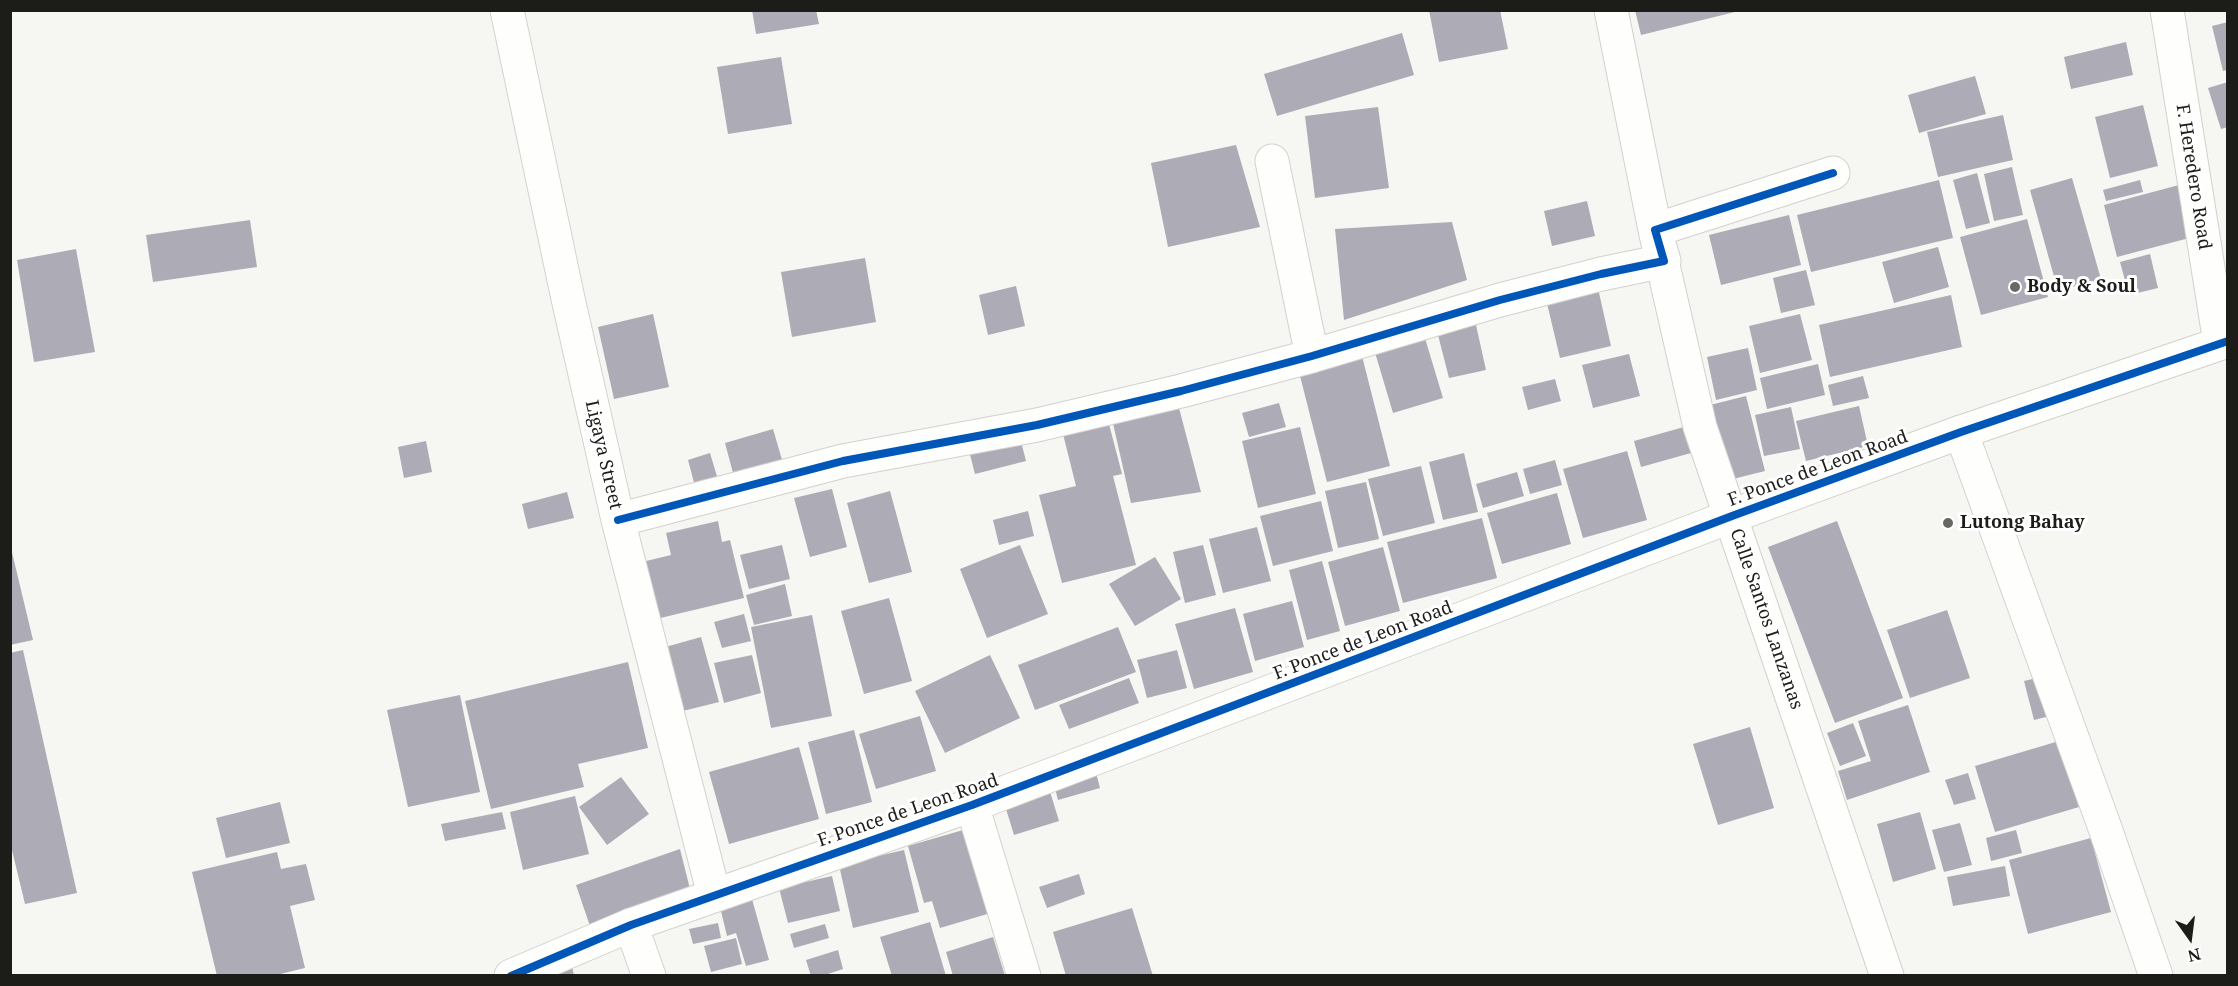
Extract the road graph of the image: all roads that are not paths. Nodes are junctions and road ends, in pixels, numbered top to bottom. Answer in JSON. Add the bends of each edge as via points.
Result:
{"nodes":[{"id":1,"x":507,"y":10,"type":"edge"},
{"id":2,"x":1611,"y":10,"type":"edge"},
{"id":3,"x":2167,"y":10,"type":"edge"},
{"id":4,"x":1272,"y":161,"type":"dead end"},
{"id":5,"x":1833,"y":173,"type":"dead end"},
{"id":6,"x":1655,"y":230,"type":"junction"},
{"id":7,"x":1664,"y":261,"type":"junction"},
{"id":8,"x":2224,"y":342,"type":"edge"},
{"id":9,"x":1312,"y":356,"type":"junction"},
{"id":10,"x":1961,"y":432,"type":"junction"},
{"id":11,"x":1732,"y":516,"type":"junction"},
{"id":12,"x":618,"y":520,"type":"junction"},
{"id":13,"x":972,"y":805,"type":"junction"},
{"id":14,"x":714,"y":895,"type":"junction"},
{"id":15,"x":631,"y":925,"type":"junction"},
{"id":16,"x":512,"y":975,"type":"edge"},
{"id":17,"x":649,"y":975,"type":"edge"},
{"id":18,"x":1024,"y":975,"type":"edge"},
{"id":19,"x":1887,"y":975,"type":"edge"},
{"id":20,"x":2156,"y":975,"type":"edge"}],
"edges":[{"from":1,"to":12,"type":"street","name":"Ligaya Street"},
{"from":2,"to":6,"type":"street"},
{"from":3,"to":8,"type":"street","name":"F. Heredero Road"},
{"from":4,"to":9,"type":"street"},
{"from":5,"to":6,"type":"street"},
{"from":6,"to":7,"type":"street","name":"Calle Santos Lanzanas"},
{"from":7,"to":9,"type":"street","via":[[1500,300]]},
{"from":7,"to":11,"type":"street","name":"Calle Santos Lanzanas","via":[[1700,427]]},
{"from":8,"to":10,"type":"street","name":"F. Ponce de Leon Road"},
{"from":9,"to":12,"type":"street","via":[[1037,426],[843,461]]},
{"from":10,"to":11,"type":"street","name":"F. Ponce de Leon Road"},
{"from":10,"to":20,"type":"street"},
{"from":11,"to":13,"type":"street","name":"F. Ponce de Leon Road"},
{"from":11,"to":19,"type":"street","name":"Calle Santos Lanzanas"},
{"from":12,"to":14,"type":"street","name":"Ligaya Street"},
{"from":13,"to":14,"type":"street","name":"F. Ponce de Leon Road"},
{"from":13,"to":18,"type":"street"},
{"from":14,"to":15,"type":"street","name":"F. Ponce de Leon Road"},
{"from":15,"to":16,"type":"street","name":"F. Ponce de Leon Road"},
{"from":15,"to":17,"type":"street"}]}
